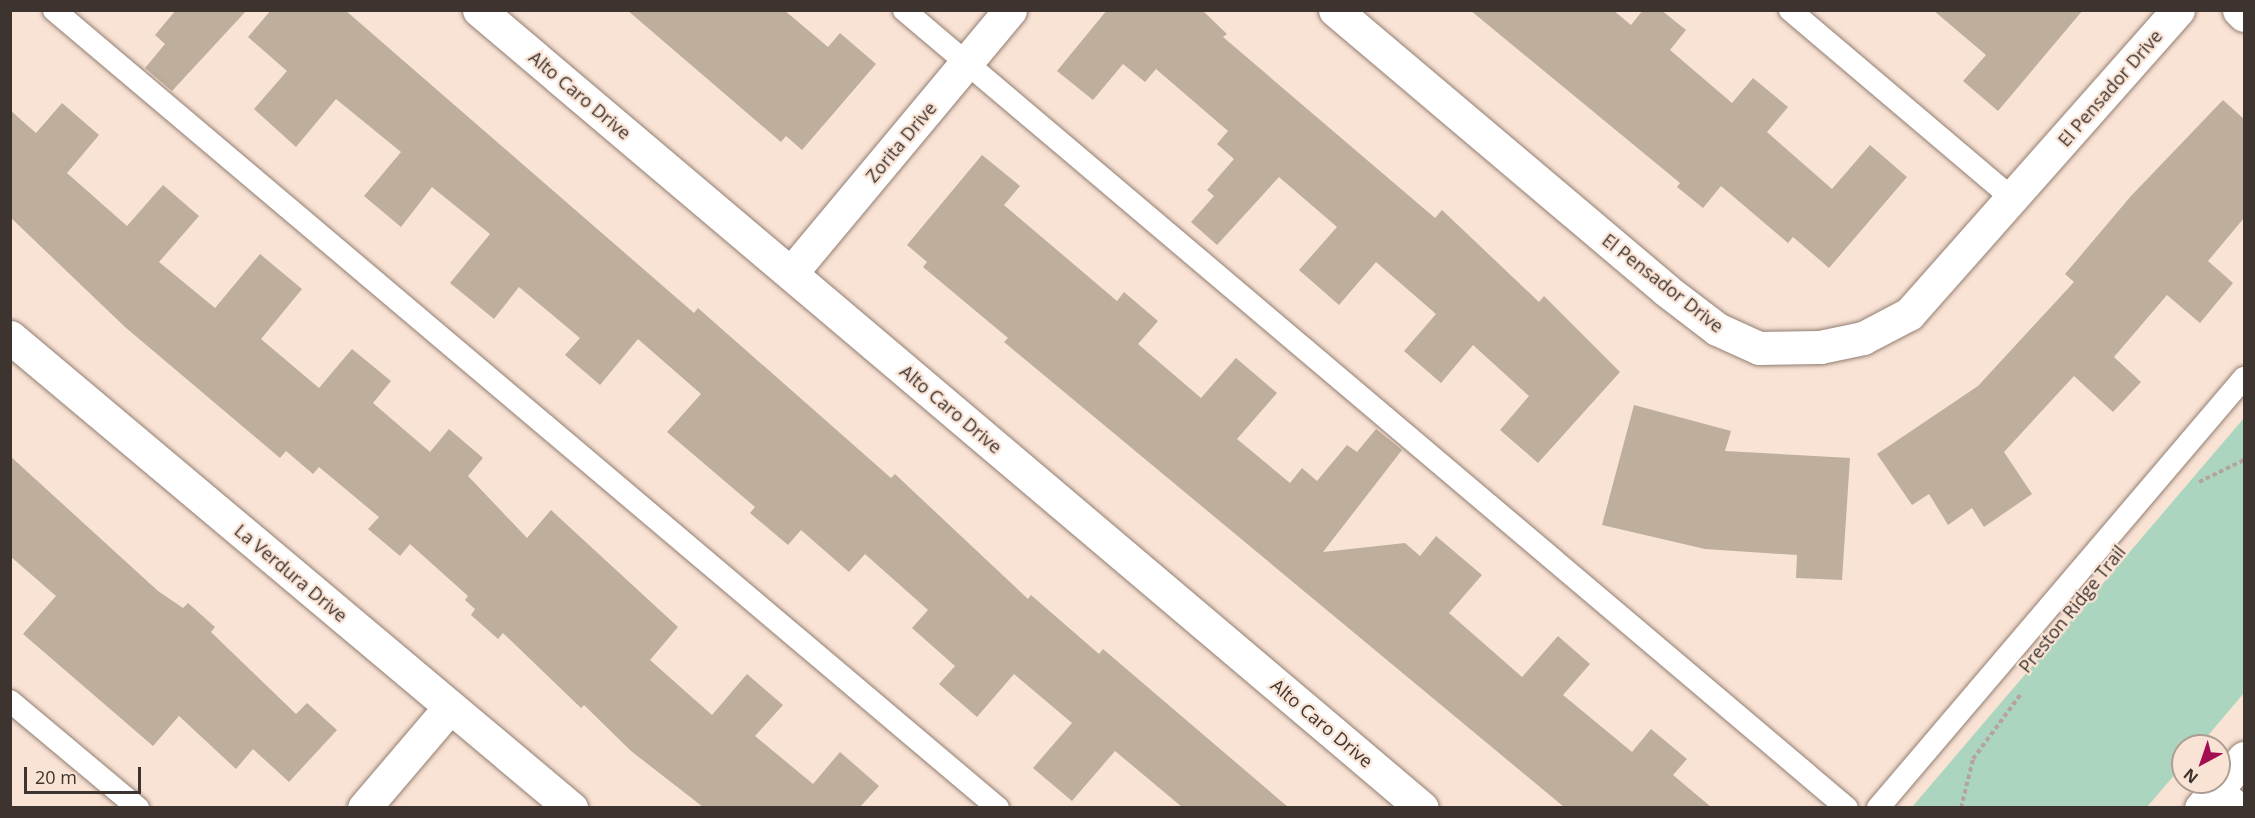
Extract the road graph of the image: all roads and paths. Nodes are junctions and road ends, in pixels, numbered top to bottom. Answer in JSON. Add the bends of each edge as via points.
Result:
{"nodes":[{"id":1,"x":54,"y":10,"type":"edge"},
{"id":2,"x":479,"y":10,"type":"edge"},
{"id":3,"x":904,"y":10,"type":"edge"},
{"id":4,"x":1010,"y":10,"type":"edge"},
{"id":5,"x":1335,"y":10,"type":"edge"},
{"id":6,"x":1790,"y":10,"type":"edge"},
{"id":7,"x":2178,"y":10,"type":"edge"},
{"id":8,"x":2239,"y":10,"type":"edge"},
{"id":9,"x":2244,"y":15,"type":"edge"},
{"id":10,"x":966,"y":64,"type":"junction"},
{"id":11,"x":2013,"y":199,"type":"junction"},
{"id":12,"x":791,"y":273,"type":"junction"},
{"id":13,"x":10,"y":337,"type":"edge"},
{"id":14,"x":2244,"y":378,"type":"edge"},
{"id":15,"x":2244,"y":460,"type":"edge"},
{"id":16,"x":2190,"y":488,"type":"dead end"},
{"id":17,"x":2029,"y":683,"type":"dead end"},
{"id":18,"x":10,"y":701,"type":"edge"},
{"id":19,"x":450,"y":707,"type":"junction"},
{"id":20,"x":2244,"y":758,"type":"edge"},
{"id":21,"x":2218,"y":802,"type":"edge"},
{"id":22,"x":138,"y":807,"type":"edge"},
{"id":23,"x":364,"y":807,"type":"edge"},
{"id":24,"x":571,"y":807,"type":"edge"},
{"id":25,"x":998,"y":807,"type":"edge"},
{"id":26,"x":1422,"y":807,"type":"edge"},
{"id":27,"x":1847,"y":807,"type":"edge"},
{"id":28,"x":1878,"y":807,"type":"edge"},
{"id":29,"x":1961,"y":807,"type":"edge"}],
"edges":[{"from":1,"to":25,"type":"lane"},
{"from":2,"to":12,"type":"street","name":"Alto Caro Drive"},
{"from":3,"to":10,"type":"lane"},
{"from":4,"to":10,"type":"street","name":"Zorita Drive"},
{"from":5,"to":11,"type":"street","name":"El Pensador Drive","via":[[1666,290],[1717,329],[1758,348],[1820,348],[1863,338],[1909,314]]},
{"from":6,"to":11,"type":"lane"},
{"from":7,"to":11,"type":"street","name":"El Pensador Drive"},
{"from":8,"to":9,"type":"street"},
{"from":10,"to":12,"type":"street","name":"Zorita Drive"},
{"from":10,"to":27,"type":"lane"},
{"from":12,"to":26,"type":"street","name":"Alto Caro Drive"},
{"from":13,"to":19,"type":"street","name":"La Verdura Drive"},
{"from":14,"to":28,"type":"lane"},
{"from":15,"to":16,"type":"path","via":[[2220,468]]},
{"from":17,"to":29,"type":"path","name":"Preston Ridge Trail","via":[[1973,759]]},
{"from":18,"to":22,"type":"lane"},
{"from":19,"to":23,"type":"street"},
{"from":19,"to":24,"type":"street","name":"La Verdura Drive"},
{"from":20,"to":21,"type":"street"}]}
